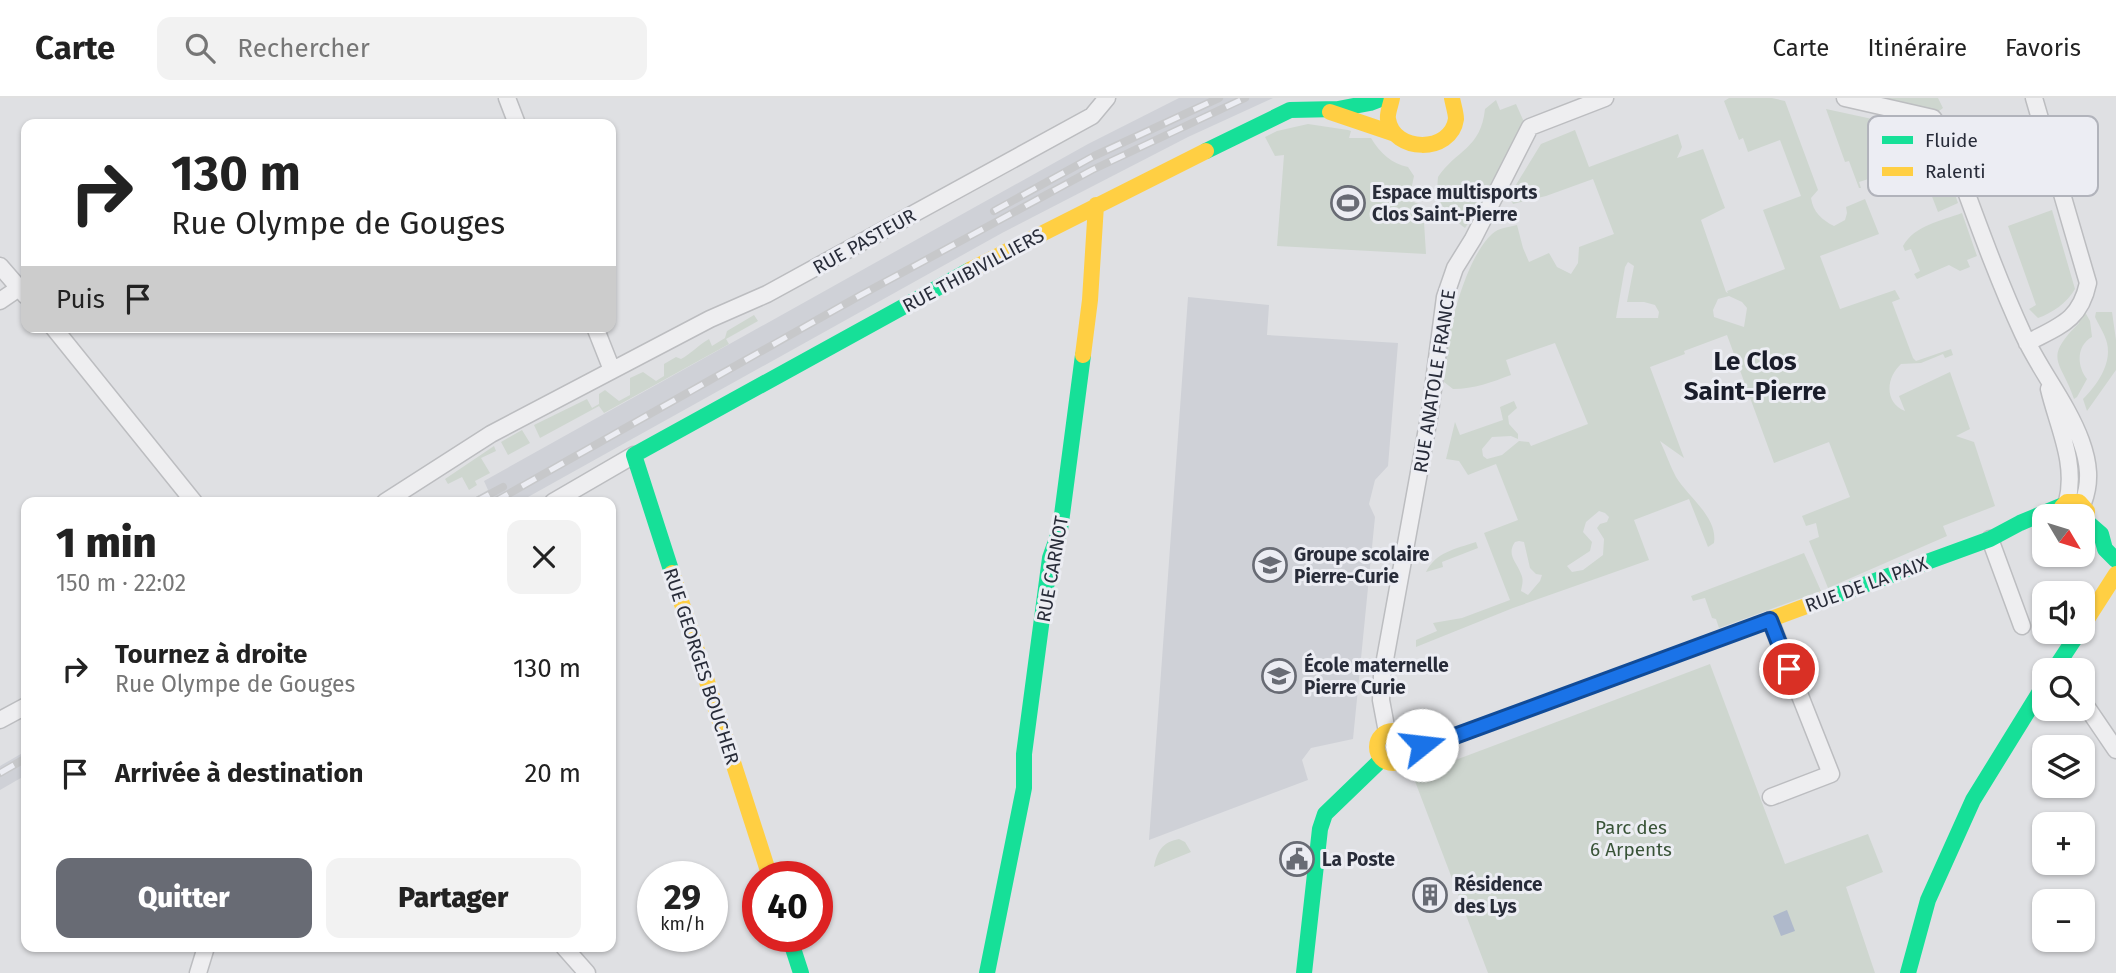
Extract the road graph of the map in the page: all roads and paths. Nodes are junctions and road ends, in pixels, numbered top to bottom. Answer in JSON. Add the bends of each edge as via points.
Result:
{"nodes":[{"id":1,"x":507,"y":98,"type":"edge"},
{"id":2,"x":1107,"y":98,"type":"edge"},
{"id":3,"x":1383,"y":98,"type":"edge"},
{"id":4,"x":1392,"y":98,"type":"edge"},
{"id":5,"x":1452,"y":98,"type":"edge"},
{"id":6,"x":1605,"y":98,"type":"edge"},
{"id":7,"x":1845,"y":98,"type":"edge"},
{"id":8,"x":2034,"y":98,"type":"edge"},
{"id":9,"x":1469,"y":104,"type":"dead end"},
{"id":10,"x":1320,"y":109,"type":"junction"},
{"id":11,"x":1924,"y":116,"type":"edge"},
{"id":12,"x":2039,"y":116,"type":"edge"},
{"id":13,"x":1455,"y":118,"type":"junction"},
{"id":14,"x":515,"y":119,"type":"edge"},
{"id":15,"x":1395,"y":134,"type":"junction"},
{"id":16,"x":1969,"y":196,"type":"edge"},
{"id":17,"x":2063,"y":196,"type":"edge"},
{"id":18,"x":1096,"y":205,"type":"junction"},
{"id":19,"x":0,"y":266,"type":"edge"},
{"id":20,"x":21,"y":290,"type":"edge"},
{"id":21,"x":21,"y":293,"type":"edge"},
{"id":22,"x":0,"y":301,"type":"edge"},
{"id":23,"x":58,"y":333,"type":"edge"},
{"id":24,"x":597,"y":333,"type":"edge"},
{"id":25,"x":2027,"y":343,"type":"junction"},
{"id":26,"x":612,"y":370,"type":"junction"},
{"id":27,"x":635,"y":456,"type":"junction"},
{"id":28,"x":190,"y":497,"type":"edge"},
{"id":29,"x":393,"y":497,"type":"edge"},
{"id":30,"x":562,"y":497,"type":"edge"},
{"id":31,"x":2070,"y":504,"type":"edge"},
{"id":32,"x":2032,"y":521,"type":"edge"},
{"id":33,"x":2032,"y":528,"type":"edge"},
{"id":34,"x":2095,"y":530,"type":"edge"},
{"id":35,"x":2006,"y":531,"type":"junction"},
{"id":36,"x":1990,"y":540,"type":"junction"},
{"id":37,"x":2104,"y":552,"type":"edge"},
{"id":38,"x":2116,"y":574,"type":"edge"},
{"id":39,"x":2095,"y":607,"type":"edge"},
{"id":40,"x":1770,"y":620,"type":"junction"},
{"id":41,"x":2022,"y":626,"type":"dead end"},
{"id":42,"x":2032,"y":704,"type":"edge"},
{"id":43,"x":21,"y":709,"type":"edge"},
{"id":44,"x":2095,"y":719,"type":"edge"},
{"id":45,"x":0,"y":720,"type":"edge"},
{"id":46,"x":1387,"y":732,"type":"junction"},
{"id":47,"x":1409,"y":748,"type":"junction"},
{"id":48,"x":2116,"y":750,"type":"edge"},
{"id":49,"x":1382,"y":759,"type":"junction"},
{"id":50,"x":1771,"y":797,"type":"dead end"},
{"id":51,"x":765,"y":861,"type":"edge"},
{"id":52,"x":204,"y":952,"type":"edge"},
{"id":53,"x":568,"y":952,"type":"edge"},
{"id":54,"x":794,"y":952,"type":"edge"},
{"id":55,"x":198,"y":973,"type":"edge"},
{"id":56,"x":587,"y":973,"type":"edge"},
{"id":57,"x":801,"y":973,"type":"edge"},
{"id":58,"x":987,"y":973,"type":"edge"},
{"id":59,"x":1304,"y":973,"type":"edge"},
{"id":60,"x":1908,"y":973,"type":"edge"}],
"edges":[{"from":1,"to":14,"type":"street"},
{"from":2,"to":26,"type":"street","name":"RUE PASTEUR","via":[[1092,116],[767,294]]},
{"from":3,"to":10,"type":"street","name":"RUE THIBIVILLIERS"},
{"from":4,"to":15,"type":"street","via":[[1388,115]]},
{"from":5,"to":13,"type":"street"},
{"from":6,"to":46,"type":"street","name":"RUE ANATOLE FRANCE","via":[[1530,127],[1455,268],[1445,297],[1428,425],[1382,676]]},
{"from":7,"to":11,"type":"street"},
{"from":8,"to":12,"type":"street"},
{"from":9,"to":13,"type":"street"},
{"from":10,"to":15,"type":"street","name":"RUE THIBIVILLIERS"},
{"from":10,"to":18,"type":"street","name":"RUE THIBIVILLIERS","via":[[1290,110]]},
{"from":13,"to":15,"type":"street","name":"RUE THIBIVILLIERS","via":[[1447,136],[1429,146],[1409,145]]},
{"from":16,"to":25,"type":"street"},
{"from":17,"to":25,"type":"street","via":[[2088,283],[2084,303],[2070,319]]},
{"from":18,"to":27,"type":"street","name":"RUE THIBIVILLIERS"},
{"from":18,"to":58,"type":"street","name":"RUE CARNOT","via":[[1090,300],[1024,754],[1024,788]]},
{"from":19,"to":20,"type":"street"},
{"from":21,"to":22,"type":"street"},
{"from":23,"to":28,"type":"street"},
{"from":24,"to":26,"type":"street"},
{"from":25,"to":31,"type":"street","via":[[2065,406],[2085,454],[2089,482]]},
{"from":26,"to":29,"type":"street","name":"RUE PASTEUR","via":[[491,434]]},
{"from":27,"to":30,"type":"street"},
{"from":27,"to":51,"type":"street","name":"RUE GEORGES BOUCHER"},
{"from":32,"to":35,"type":"street","name":"RUE DE LA PAIX"},
{"from":33,"to":35,"type":"street"},
{"from":34,"to":37,"type":"street","via":[[2101,534]]},
{"from":35,"to":36,"type":"street","name":"RUE DE LA PAIX"},
{"from":36,"to":40,"type":"street","name":"RUE DE LA PAIX"},
{"from":36,"to":41,"type":"street"},
{"from":38,"to":39,"type":"street"},
{"from":40,"to":47,"type":"street","name":"RUE DE LA PAIX","via":[[1444,740]]},
{"from":40,"to":50,"type":"street","via":[[1831,774]]},
{"from":42,"to":60,"type":"street","via":[[1973,800],[1928,900]]},
{"from":43,"to":45,"type":"street"},
{"from":44,"to":48,"type":"street"},
{"from":46,"to":47,"type":"street","via":[[1401,732]]},
{"from":46,"to":49,"type":"street","via":[[1377,744]]},
{"from":47,"to":49,"type":"street","via":[[1406,757],[1397,762]]},
{"from":49,"to":59,"type":"street","via":[[1325,814]]},
{"from":52,"to":55,"type":"street"},
{"from":53,"to":56,"type":"street"},
{"from":54,"to":57,"type":"street"}]}
